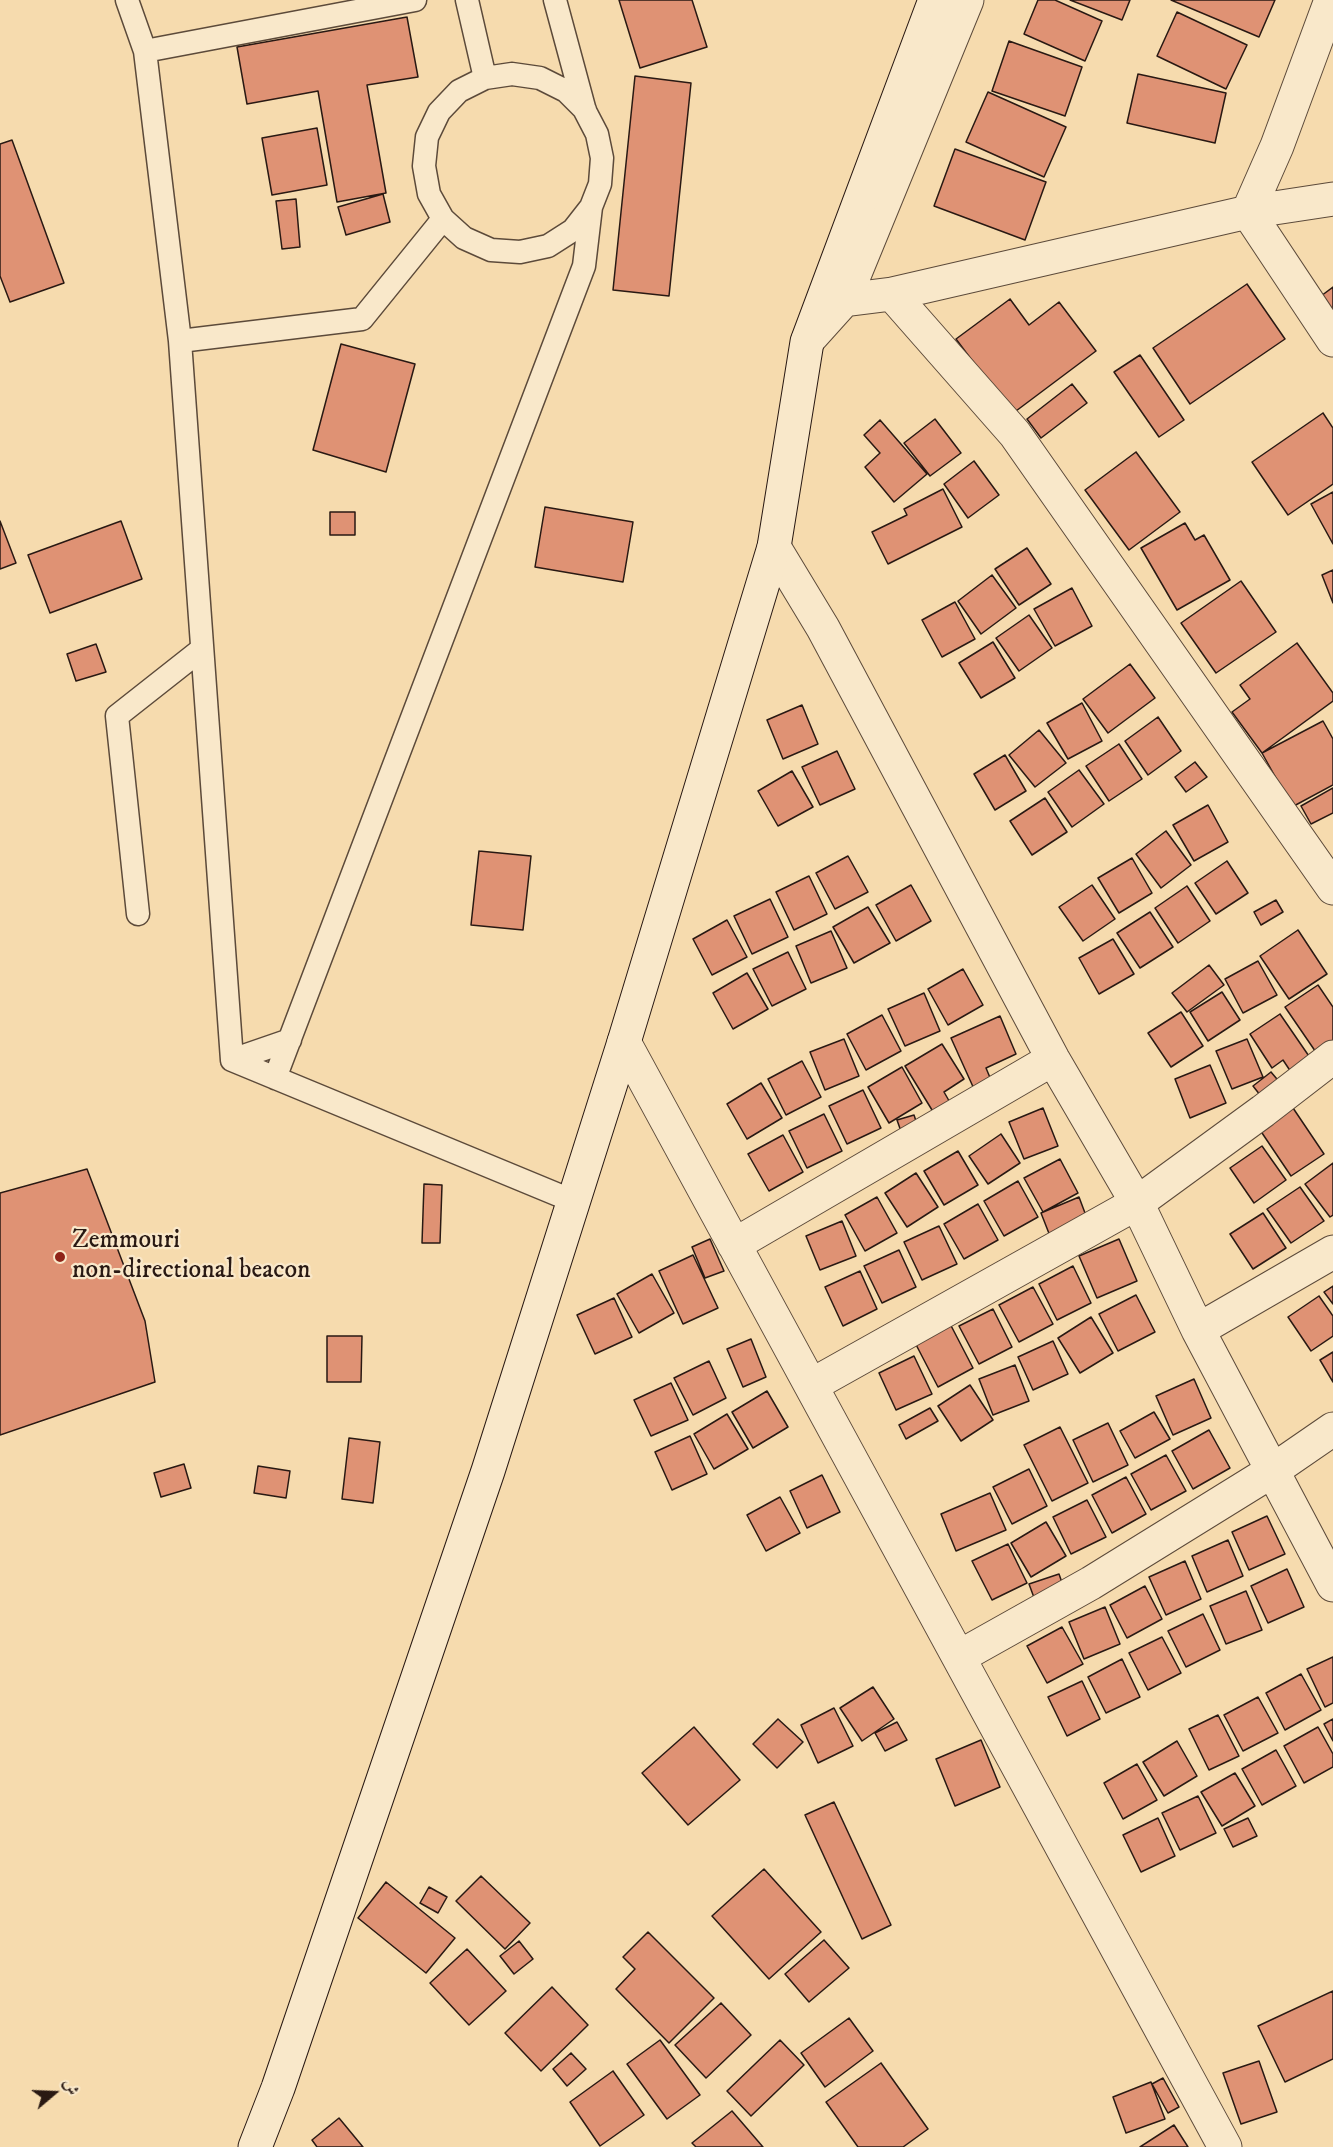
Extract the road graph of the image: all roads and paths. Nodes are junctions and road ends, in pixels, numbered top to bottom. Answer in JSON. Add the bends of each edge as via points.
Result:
{"nodes":[{"id":1,"x":127,"y":0,"type":"edge"},
{"id":2,"x":415,"y":0,"type":"edge"},
{"id":3,"x":467,"y":0,"type":"edge"},
{"id":4,"x":555,"y":0,"type":"edge"},
{"id":5,"x":934,"y":0,"type":"edge"},
{"id":6,"x":967,"y":0,"type":"edge"},
{"id":7,"x":1331,"y":0,"type":"edge"},
{"id":8,"x":145,"y":51,"type":"junction"},
{"id":9,"x":485,"y":78,"type":"junction"},
{"id":10,"x":585,"y":111,"type":"junction"},
{"id":11,"x":1333,"y":199,"type":"edge"},
{"id":12,"x":591,"y":207,"type":"junction"},
{"id":13,"x":1248,"y":212,"type":"junction"},
{"id":14,"x":443,"y":219,"type":"junction"},
{"id":15,"x":892,"y":294,"type":"junction"},
{"id":16,"x":844,"y":300,"type":"junction"},
{"id":17,"x":1333,"y":340,"type":"edge"},
{"id":18,"x":180,"y":341,"type":"junction"},
{"id":19,"x":807,"y":342,"type":"junction"},
{"id":20,"x":774,"y":547,"type":"junction"},
{"id":21,"x":202,"y":649,"type":"junction"},
{"id":22,"x":1333,"y":888,"type":"edge"},
{"id":23,"x":138,"y":914,"type":"dead end"},
{"id":24,"x":290,"y":1040,"type":"junction"},
{"id":25,"x":624,"y":1042,"type":"junction"},
{"id":26,"x":1333,"y":1057,"type":"edge"},
{"id":27,"x":1053,"y":1059,"type":"junction"},
{"id":28,"x":232,"y":1060,"type":"junction"},
{"id":29,"x":275,"y":1078,"type":"junction"},
{"id":30,"x":573,"y":1201,"type":"junction"},
{"id":31,"x":1137,"y":1203,"type":"junction"},
{"id":32,"x":734,"y":1245,"type":"junction"},
{"id":33,"x":1333,"y":1252,"type":"edge"},
{"id":34,"x":1198,"y":1330,"type":"junction"},
{"id":35,"x":812,"y":1385,"type":"junction"},
{"id":36,"x":1333,"y":1430,"type":"edge"},
{"id":37,"x":1272,"y":1471,"type":"junction"},
{"id":38,"x":1333,"y":1585,"type":"edge"},
{"id":39,"x":959,"y":1657,"type":"junction"},
{"id":40,"x":255,"y":2147,"type":"edge"},
{"id":41,"x":1225,"y":2147,"type":"edge"}],
"edges":[{"from":1,"to":8,"type":"lane"},
{"from":2,"to":8,"type":"lane"},
{"from":3,"to":9,"type":"lane"},
{"from":4,"to":10,"type":"lane"},
{"from":5,"to":19,"type":"street"},
{"from":6,"to":16,"type":"street"},
{"from":7,"to":13,"type":"street"},
{"from":8,"to":18,"type":"lane"},
{"from":9,"to":10,"type":"lane","via":[[512,74],[540,78],[566,91]]},
{"from":9,"to":14,"type":"lane","via":[[459,91],[439,112],[427,137],[424,166],[429,194]]},
{"from":10,"to":12,"type":"lane","via":[[597,134],[602,158],[600,184]]},
{"from":11,"to":13,"type":"street"},
{"from":12,"to":14,"type":"lane","via":[[573,230],[548,246],[520,252],[491,250],[465,238]]},
{"from":12,"to":24,"type":"lane","via":[[585,266]]},
{"from":13,"to":15,"type":"street"},
{"from":13,"to":17,"type":"street"},
{"from":14,"to":18,"type":"lane","via":[[362,319]]},
{"from":15,"to":16,"type":"street"},
{"from":15,"to":22,"type":"street","via":[[1015,434]]},
{"from":16,"to":19,"type":"street"},
{"from":18,"to":21,"type":"lane"},
{"from":19,"to":20,"type":"street"},
{"from":20,"to":25,"type":"street"},
{"from":20,"to":27,"type":"street","via":[[823,628]]},
{"from":21,"to":23,"type":"lane","via":[[117,716]]},
{"from":21,"to":28,"type":"lane"},
{"from":24,"to":28,"type":"lane"},
{"from":24,"to":29,"type":"lane"},
{"from":25,"to":30,"type":"street"},
{"from":25,"to":32,"type":"street"},
{"from":26,"to":31,"type":"street"},
{"from":27,"to":31,"type":"street"},
{"from":27,"to":32,"type":"street"},
{"from":28,"to":29,"type":"lane"},
{"from":29,"to":30,"type":"lane"},
{"from":30,"to":40,"type":"street","via":[[484,1482]]},
{"from":31,"to":34,"type":"street"},
{"from":31,"to":35,"type":"street"},
{"from":32,"to":35,"type":"street"},
{"from":33,"to":34,"type":"street"},
{"from":34,"to":37,"type":"street"},
{"from":35,"to":39,"type":"street"},
{"from":36,"to":37,"type":"street"},
{"from":37,"to":38,"type":"street"},
{"from":37,"to":39,"type":"street","via":[[1091,1583]]},
{"from":39,"to":41,"type":"street"}]}
